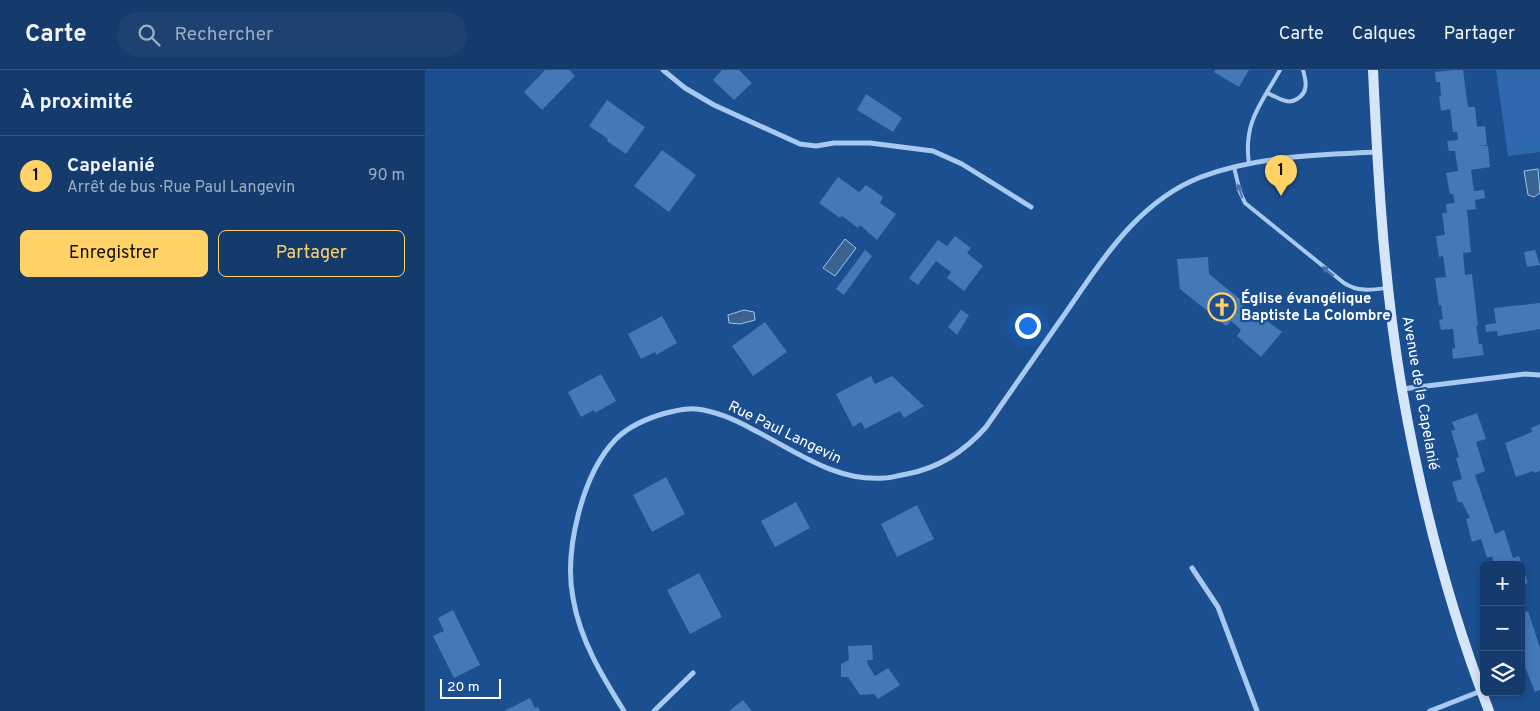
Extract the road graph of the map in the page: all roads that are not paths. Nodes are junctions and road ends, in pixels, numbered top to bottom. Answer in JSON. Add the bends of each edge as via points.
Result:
{"nodes":[{"id":1,"x":663,"y":70,"type":"edge"},
{"id":2,"x":1280,"y":70,"type":"edge"},
{"id":3,"x":1303,"y":70,"type":"edge"},
{"id":4,"x":1373,"y":70,"type":"edge"},
{"id":5,"x":1267,"y":92,"type":"junction"},
{"id":6,"x":1377,"y":152,"type":"junction"},
{"id":7,"x":1249,"y":164,"type":"junction"},
{"id":8,"x":1234,"y":167,"type":"junction"},
{"id":9,"x":1031,"y":207,"type":"dead end"},
{"id":10,"x":1389,"y":288,"type":"junction"},
{"id":11,"x":1540,"y":375,"type":"edge"},
{"id":12,"x":1402,"y":389,"type":"junction"},
{"id":13,"x":1192,"y":568,"type":"dead end"},
{"id":14,"x":693,"y":673,"type":"dead end"},
{"id":15,"x":1480,"y":688,"type":"edge"},
{"id":16,"x":1480,"y":691,"type":"edge"},
{"id":17,"x":1483,"y":696,"type":"edge"},
{"id":18,"x":624,"y":711,"type":"edge"},
{"id":19,"x":654,"y":711,"type":"edge"},
{"id":20,"x":1257,"y":711,"type":"edge"},
{"id":21,"x":1430,"y":711,"type":"edge"},
{"id":22,"x":1489,"y":711,"type":"edge"}],
"edges":[{"from":1,"to":9,"type":"street","via":[[713,105],[800,144],[870,143],[933,151],[962,164]]},
{"from":2,"to":5,"type":"lane"},
{"from":3,"to":5,"type":"lane","via":[[1307,85],[1299,98],[1286,101]]},
{"from":4,"to":6,"type":"street","name":"Avenue de la Capelanié"},
{"from":5,"to":7,"type":"lane","via":[[1251,120]]},
{"from":6,"to":7,"type":"street","name":"Rue Paul Langevin"},
{"from":6,"to":10,"type":"street","name":"Avenue de la Capelanié"},
{"from":7,"to":8,"type":"street","name":"Rue Paul Langevin"},
{"from":10,"to":8,"type":"lane","one_way":true,"via":[[1361,290],[1344,283],[1245,203],[1239,192]]},
{"from":8,"to":18,"type":"street","name":"Rue Paul Langevin","via":[[1180,187],[1131,225],[986,427],[964,449],[935,466],[885,478],[856,477],[814,462],[734,419],[694,409],[653,417],[634,425],[617,439],[594,472],[585,492],[576,526],[571,578],[582,633],[596,665]]},
{"from":10,"to":12,"type":"street","name":"Avenue de la Capelanié"},
{"from":11,"to":12,"type":"street","via":[[1525,374]]},
{"from":12,"to":15,"type":"street","name":"Avenue de la Capelanié","via":[[1436,548]]},
{"from":13,"to":20,"type":"street","via":[[1218,607]]},
{"from":14,"to":19,"type":"street"},
{"from":16,"to":21,"type":"street"},
{"from":17,"to":22,"type":"street","name":"Avenue de la Capelanié"}]}
